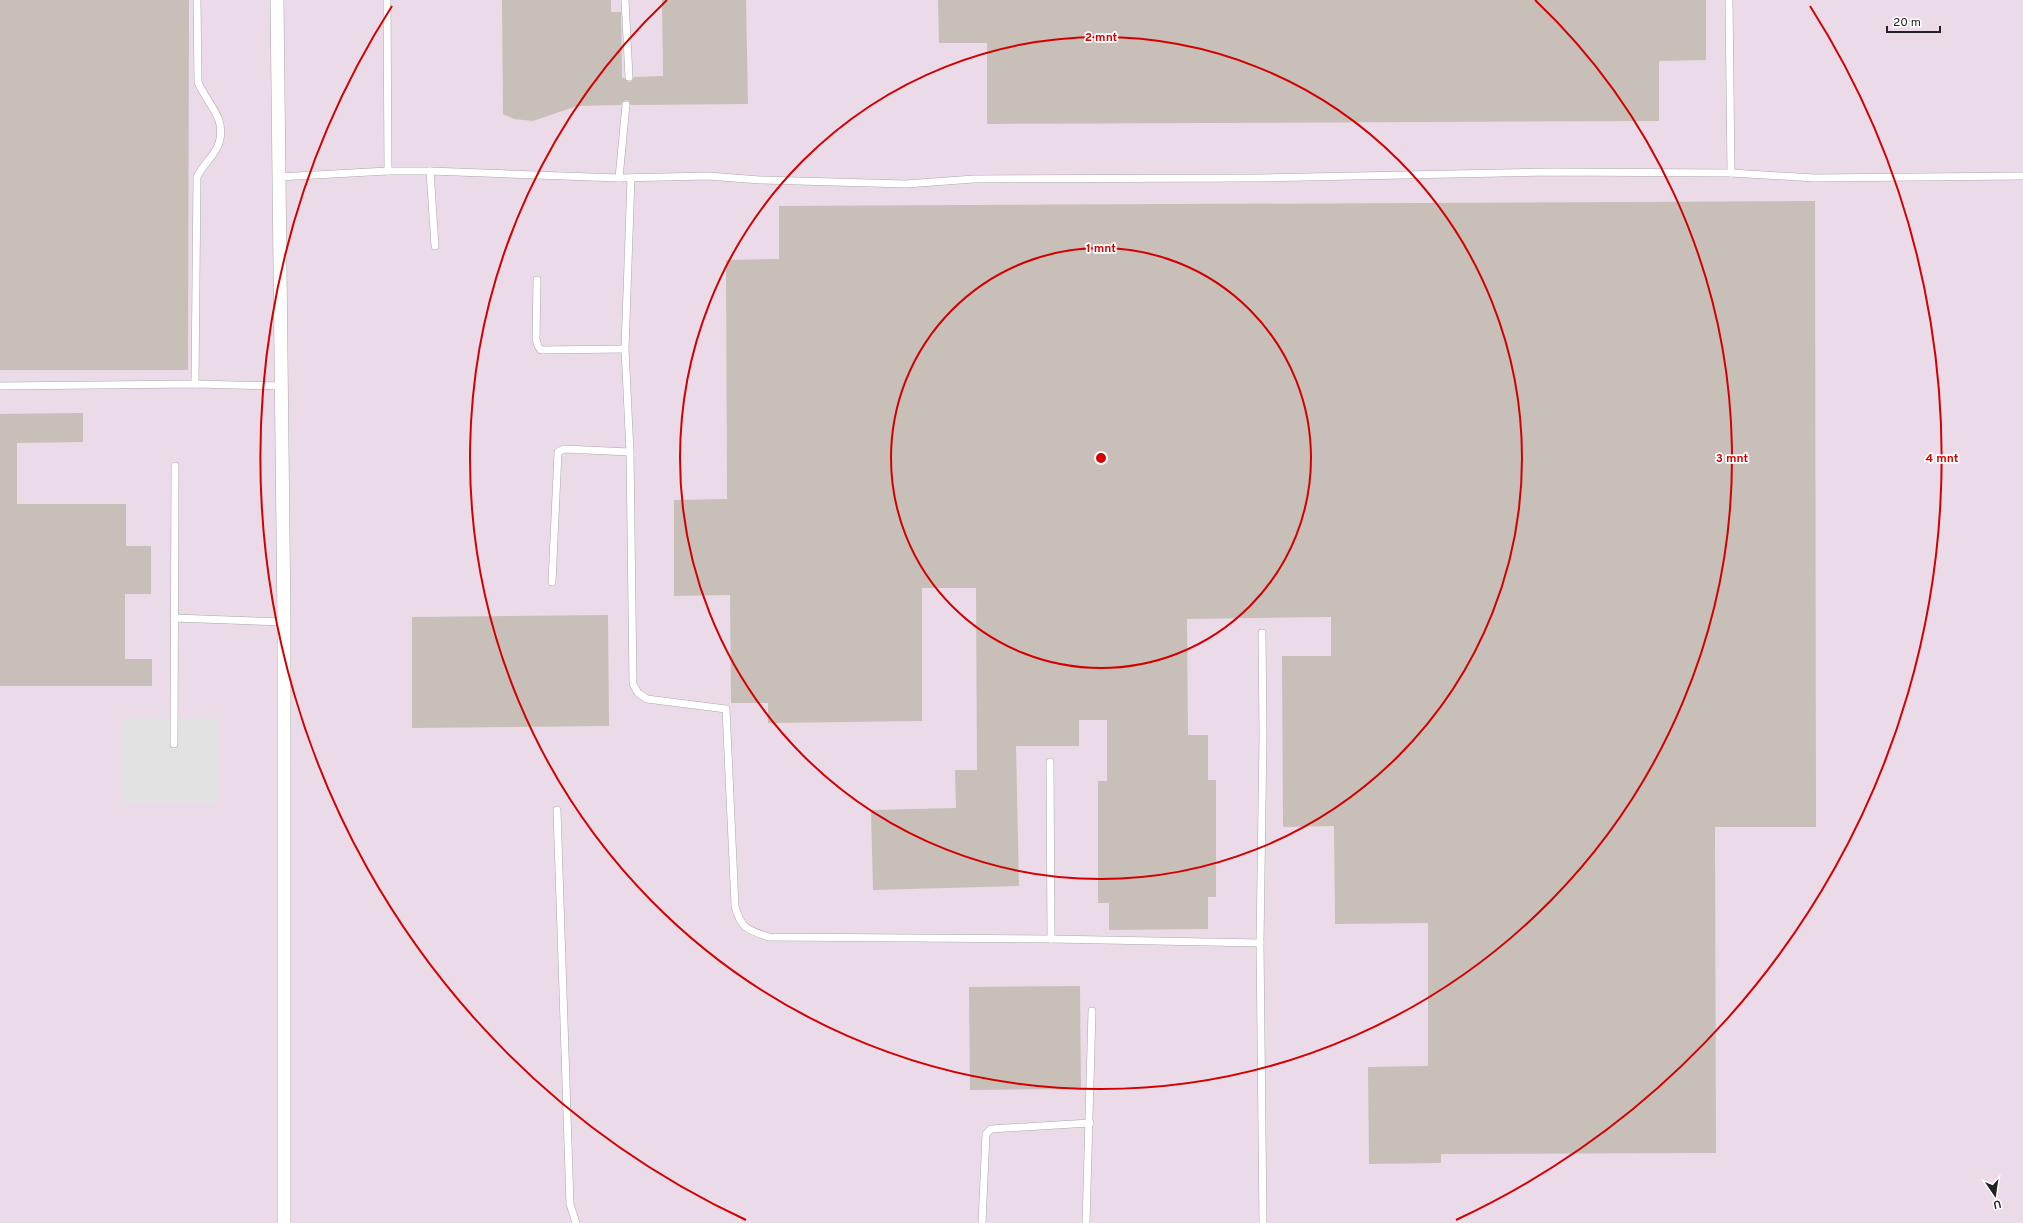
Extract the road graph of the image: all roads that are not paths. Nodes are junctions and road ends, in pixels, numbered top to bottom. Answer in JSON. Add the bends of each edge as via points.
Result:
{"nodes":[{"id":1,"x":197,"y":0,"type":"edge"},
{"id":2,"x":277,"y":0,"type":"edge"},
{"id":3,"x":387,"y":0,"type":"edge"},
{"id":4,"x":625,"y":0,"type":"edge"},
{"id":5,"x":1729,"y":0,"type":"edge"},
{"id":6,"x":628,"y":77,"type":"dead end"},
{"id":7,"x":626,"y":105,"type":"dead end"},
{"id":8,"x":388,"y":171,"type":"junction"},
{"id":9,"x":430,"y":171,"type":"junction"},
{"id":10,"x":1731,"y":173,"type":"junction"},
{"id":11,"x":2023,"y":176,"type":"edge"},
{"id":12,"x":278,"y":177,"type":"junction"},
{"id":13,"x":620,"y":178,"type":"junction"},
{"id":14,"x":631,"y":178,"type":"junction"},
{"id":15,"x":435,"y":246,"type":"dead end"},
{"id":16,"x":537,"y":280,"type":"dead end"},
{"id":17,"x":625,"y":349,"type":"junction"},
{"id":18,"x":195,"y":384,"type":"junction"},
{"id":19,"x":0,"y":386,"type":"edge"},
{"id":20,"x":282,"y":386,"type":"junction"},
{"id":21,"x":630,"y":452,"type":"junction"},
{"id":22,"x":175,"y":466,"type":"dead end"},
{"id":23,"x":552,"y":582,"type":"dead end"},
{"id":24,"x":174,"y":618,"type":"junction"},
{"id":25,"x":284,"y":622,"type":"junction"},
{"id":26,"x":1262,"y":633,"type":"dead end"},
{"id":27,"x":174,"y":744,"type":"dead end"},
{"id":28,"x":1050,"y":762,"type":"dead end"},
{"id":29,"x":557,"y":810,"type":"dead end"},
{"id":30,"x":1051,"y":939,"type":"junction"},
{"id":31,"x":1260,"y":943,"type":"junction"},
{"id":32,"x":1092,"y":1011,"type":"dead end"},
{"id":33,"x":1090,"y":1123,"type":"junction"},
{"id":34,"x":284,"y":1223,"type":"edge"},
{"id":35,"x":576,"y":1223,"type":"edge"},
{"id":36,"x":982,"y":1223,"type":"edge"},
{"id":37,"x":1086,"y":1223,"type":"edge"},
{"id":38,"x":1263,"y":1223,"type":"edge"}],
"edges":[{"from":1,"to":18,"type":"lane","via":[[198,82],[202,93],[211,102],[219,117],[220,129],[219,143],[197,177]]},
{"from":2,"to":12,"type":"street"},
{"from":3,"to":8,"type":"lane"},
{"from":4,"to":6,"type":"lane"},
{"from":5,"to":10,"type":"lane"},
{"from":7,"to":13,"type":"lane"},
{"from":8,"to":9,"type":"lane"},
{"from":8,"to":12,"type":"lane"},
{"from":9,"to":13,"type":"lane"},
{"from":9,"to":15,"type":"lane"},
{"from":10,"to":11,"type":"lane","via":[[1815,178]]},
{"from":10,"to":14,"type":"lane","via":[[1551,172],[1262,178],[974,179],[906,184],[708,176]]},
{"from":12,"to":20,"type":"street"},
{"from":13,"to":14,"type":"lane"},
{"from":14,"to":17,"type":"lane"},
{"from":16,"to":17,"type":"lane","via":[[536,339],[541,350]]},
{"from":17,"to":21,"type":"lane"},
{"from":18,"to":19,"type":"lane"},
{"from":18,"to":20,"type":"lane"},
{"from":20,"to":25,"type":"street"},
{"from":21,"to":23,"type":"lane","via":[[564,449],[558,452]]},
{"from":21,"to":30,"type":"lane","via":[[633,684],[638,693],[648,699],[726,709],[735,906],[738,919],[746,929],[769,937]]},
{"from":22,"to":24,"type":"lane"},
{"from":24,"to":25,"type":"lane"},
{"from":24,"to":27,"type":"lane"},
{"from":25,"to":34,"type":"street"},
{"from":26,"to":31,"type":"lane"},
{"from":28,"to":30,"type":"lane"},
{"from":29,"to":35,"type":"lane","via":[[570,1204]]},
{"from":30,"to":31,"type":"lane"},
{"from":31,"to":38,"type":"lane"},
{"from":32,"to":33,"type":"lane"},
{"from":33,"to":36,"type":"lane","via":[[991,1129],[986,1134]]},
{"from":33,"to":37,"type":"lane"}]}
